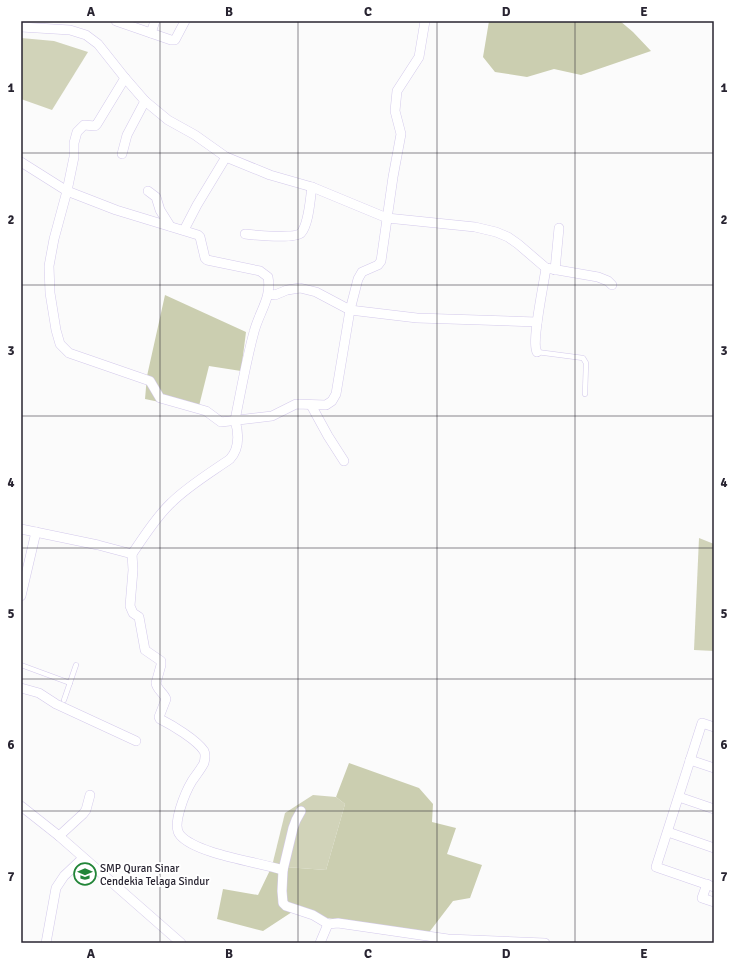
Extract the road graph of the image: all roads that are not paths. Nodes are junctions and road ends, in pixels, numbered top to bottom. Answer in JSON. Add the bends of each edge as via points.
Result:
{"nodes":[{"id":1,"x":155,"y":21,"type":"edge"},
{"id":2,"x":185,"y":21,"type":"edge"},
{"id":3,"x":426,"y":21,"type":"edge"},
{"id":4,"x":120,"y":22,"type":"edge"},
{"id":5,"x":21,"y":27,"type":"edge"},
{"id":6,"x":151,"y":33,"type":"junction"},
{"id":7,"x":124,"y":78,"type":"junction"},
{"id":8,"x":145,"y":101,"type":"junction"},
{"id":9,"x":122,"y":154,"type":"dead end"},
{"id":10,"x":226,"y":156,"type":"junction"},
{"id":11,"x":21,"y":162,"type":"edge"},
{"id":12,"x":312,"y":187,"type":"junction"},
{"id":13,"x":67,"y":190,"type":"junction"},
{"id":14,"x":148,"y":191,"type":"dead end"},
{"id":15,"x":387,"y":218,"type":"junction"},
{"id":16,"x":170,"y":226,"type":"junction"},
{"id":17,"x":559,"y":228,"type":"dead end"},
{"id":18,"x":184,"y":230,"type":"junction"},
{"id":19,"x":244,"y":234,"type":"dead end"},
{"id":20,"x":550,"y":269,"type":"junction"},
{"id":21,"x":612,"y":285,"type":"dead end"},
{"id":22,"x":269,"y":294,"type":"junction"},
{"id":23,"x":350,"y":310,"type":"junction"},
{"id":24,"x":537,"y":322,"type":"junction"},
{"id":25,"x":537,"y":352,"type":"joint"},
{"id":26,"x":585,"y":394,"type":"dead end"},
{"id":27,"x":311,"y":405,"type":"junction"},
{"id":28,"x":235,"y":420,"type":"junction"},
{"id":29,"x":344,"y":461,"type":"dead end"},
{"id":30,"x":21,"y":529,"type":"edge"},
{"id":31,"x":36,"y":532,"type":"junction"},
{"id":32,"x":132,"y":554,"type":"junction"},
{"id":33,"x":21,"y":596,"type":"edge"},
{"id":34,"x":21,"y":665,"type":"edge"},
{"id":35,"x":76,"y":665,"type":"dead end"},
{"id":36,"x":70,"y":683,"type":"junction"},
{"id":37,"x":21,"y":688,"type":"edge"},
{"id":38,"x":64,"y":700,"type":"dead end"},
{"id":39,"x":714,"y":727,"type":"edge"},
{"id":40,"x":136,"y":741,"type":"dead end"},
{"id":41,"x":690,"y":760,"type":"junction"},
{"id":42,"x":714,"y":768,"type":"edge"},
{"id":43,"x":90,"y":795,"type":"dead end"},
{"id":44,"x":679,"y":796,"type":"junction"},
{"id":45,"x":21,"y":806,"type":"edge"},
{"id":46,"x":714,"y":809,"type":"edge"},
{"id":47,"x":301,"y":811,"type":"dead end"},
{"id":48,"x":668,"y":832,"type":"junction"},
{"id":49,"x":59,"y":836,"type":"junction"},
{"id":50,"x":714,"y":848,"type":"edge"},
{"id":51,"x":83,"y":858,"type":"junction"},
{"id":52,"x":283,"y":870,"type":"junction"},
{"id":53,"x":710,"y":885,"type":"edge"},
{"id":54,"x":714,"y":902,"type":"edge"},
{"id":55,"x":328,"y":924,"type":"junction"},
{"id":56,"x":178,"y":942,"type":"edge"},
{"id":57,"x":497,"y":942,"type":"edge"},
{"id":58,"x":46,"y":943,"type":"edge"},
{"id":59,"x":320,"y":943,"type":"edge"},
{"id":60,"x":545,"y":943,"type":"edge"}],
"edges":[{"from":1,"to":6,"type":"street"},
{"from":2,"to":6,"type":"street","via":[[175,40]]},
{"from":3,"to":15,"type":"street","via":[[419,58],[397,91],[395,111],[401,134]]},
{"from":4,"to":6,"type":"street"},
{"from":5,"to":7,"type":"street","via":[[70,30],[86,35],[98,44]]},
{"from":7,"to":8,"type":"street"},
{"from":7,"to":13,"type":"street","via":[[97,124],[84,125],[77,132]]},
{"from":8,"to":9,"type":"street","via":[[127,135]]},
{"from":8,"to":10,"type":"street","via":[[168,120]]},
{"from":10,"to":12,"type":"street","via":[[270,175]]},
{"from":10,"to":18,"type":"street"},
{"from":11,"to":13,"type":"street"},
{"from":12,"to":15,"type":"street"},
{"from":12,"to":19,"type":"street","via":[[307,219],[302,232],[298,235]]},
{"from":13,"to":16,"type":"street","via":[[116,210]]},
{"from":13,"to":28,"type":"street","via":[[49,266],[50,294],[60,344],[69,353],[150,381],[160,398],[206,411],[220,422]]},
{"from":14,"to":16,"type":"street","via":[[156,197],[160,210]]},
{"from":15,"to":20,"type":"street","via":[[468,226],[496,232],[508,236]]},
{"from":15,"to":23,"type":"street","via":[[380,264],[359,276]]},
{"from":16,"to":18,"type":"street"},
{"from":17,"to":20,"type":"street"},
{"from":18,"to":22,"type":"street","via":[[200,237],[207,260],[268,276]]},
{"from":20,"to":21,"type":"street","via":[[598,277]]},
{"from":20,"to":24,"type":"street"},
{"from":22,"to":23,"type":"street","via":[[276,295],[300,288],[316,292]]},
{"from":22,"to":28,"type":"street","via":[[254,332]]},
{"from":23,"to":24,"type":"street","via":[[417,318]]},
{"from":23,"to":27,"type":"street","via":[[335,398],[329,403]]},
{"from":24,"to":25,"type":"street","via":[[534,345]]},
{"from":25,"to":26,"type":"lane","via":[[583,358],[586,363]]},
{"from":27,"to":28,"type":"street","via":[[296,404],[272,416]]},
{"from":27,"to":29,"type":"street"},
{"from":28,"to":32,"type":"street","via":[[239,433],[230,459],[185,490],[170,504]]},
{"from":30,"to":31,"type":"street"},
{"from":31,"to":32,"type":"street"},
{"from":31,"to":33,"type":"street"},
{"from":32,"to":52,"type":"street","via":[[130,606],[133,613],[140,617],[145,650],[162,664],[156,686],[166,699],[159,717],[199,746],[205,757],[182,806],[178,818],[178,831],[193,844],[214,852]]},
{"from":34,"to":36,"type":"lane"},
{"from":35,"to":36,"type":"lane"},
{"from":36,"to":38,"type":"lane"},
{"from":37,"to":40,"type":"street","via":[[39,693],[56,704]]},
{"from":39,"to":41,"type":"street","via":[[702,723]]},
{"from":41,"to":42,"type":"street"},
{"from":41,"to":44,"type":"street"},
{"from":43,"to":49,"type":"street","via":[[84,814]]},
{"from":44,"to":46,"type":"street"},
{"from":44,"to":48,"type":"street"},
{"from":45,"to":49,"type":"street"},
{"from":47,"to":52,"type":"street","via":[[296,820]]},
{"from":48,"to":50,"type":"street"},
{"from":48,"to":53,"type":"street","via":[[656,867]]},
{"from":49,"to":51,"type":"street"},
{"from":51,"to":56,"type":"street"},
{"from":51,"to":58,"type":"street","via":[[57,886]]},
{"from":52,"to":55,"type":"street","via":[[283,903]]},
{"from":53,"to":54,"type":"street","via":[[702,898]]},
{"from":55,"to":57,"type":"street","via":[[338,922],[448,939]]},
{"from":55,"to":59,"type":"street"},
{"from":57,"to":60,"type":"street"}]}
